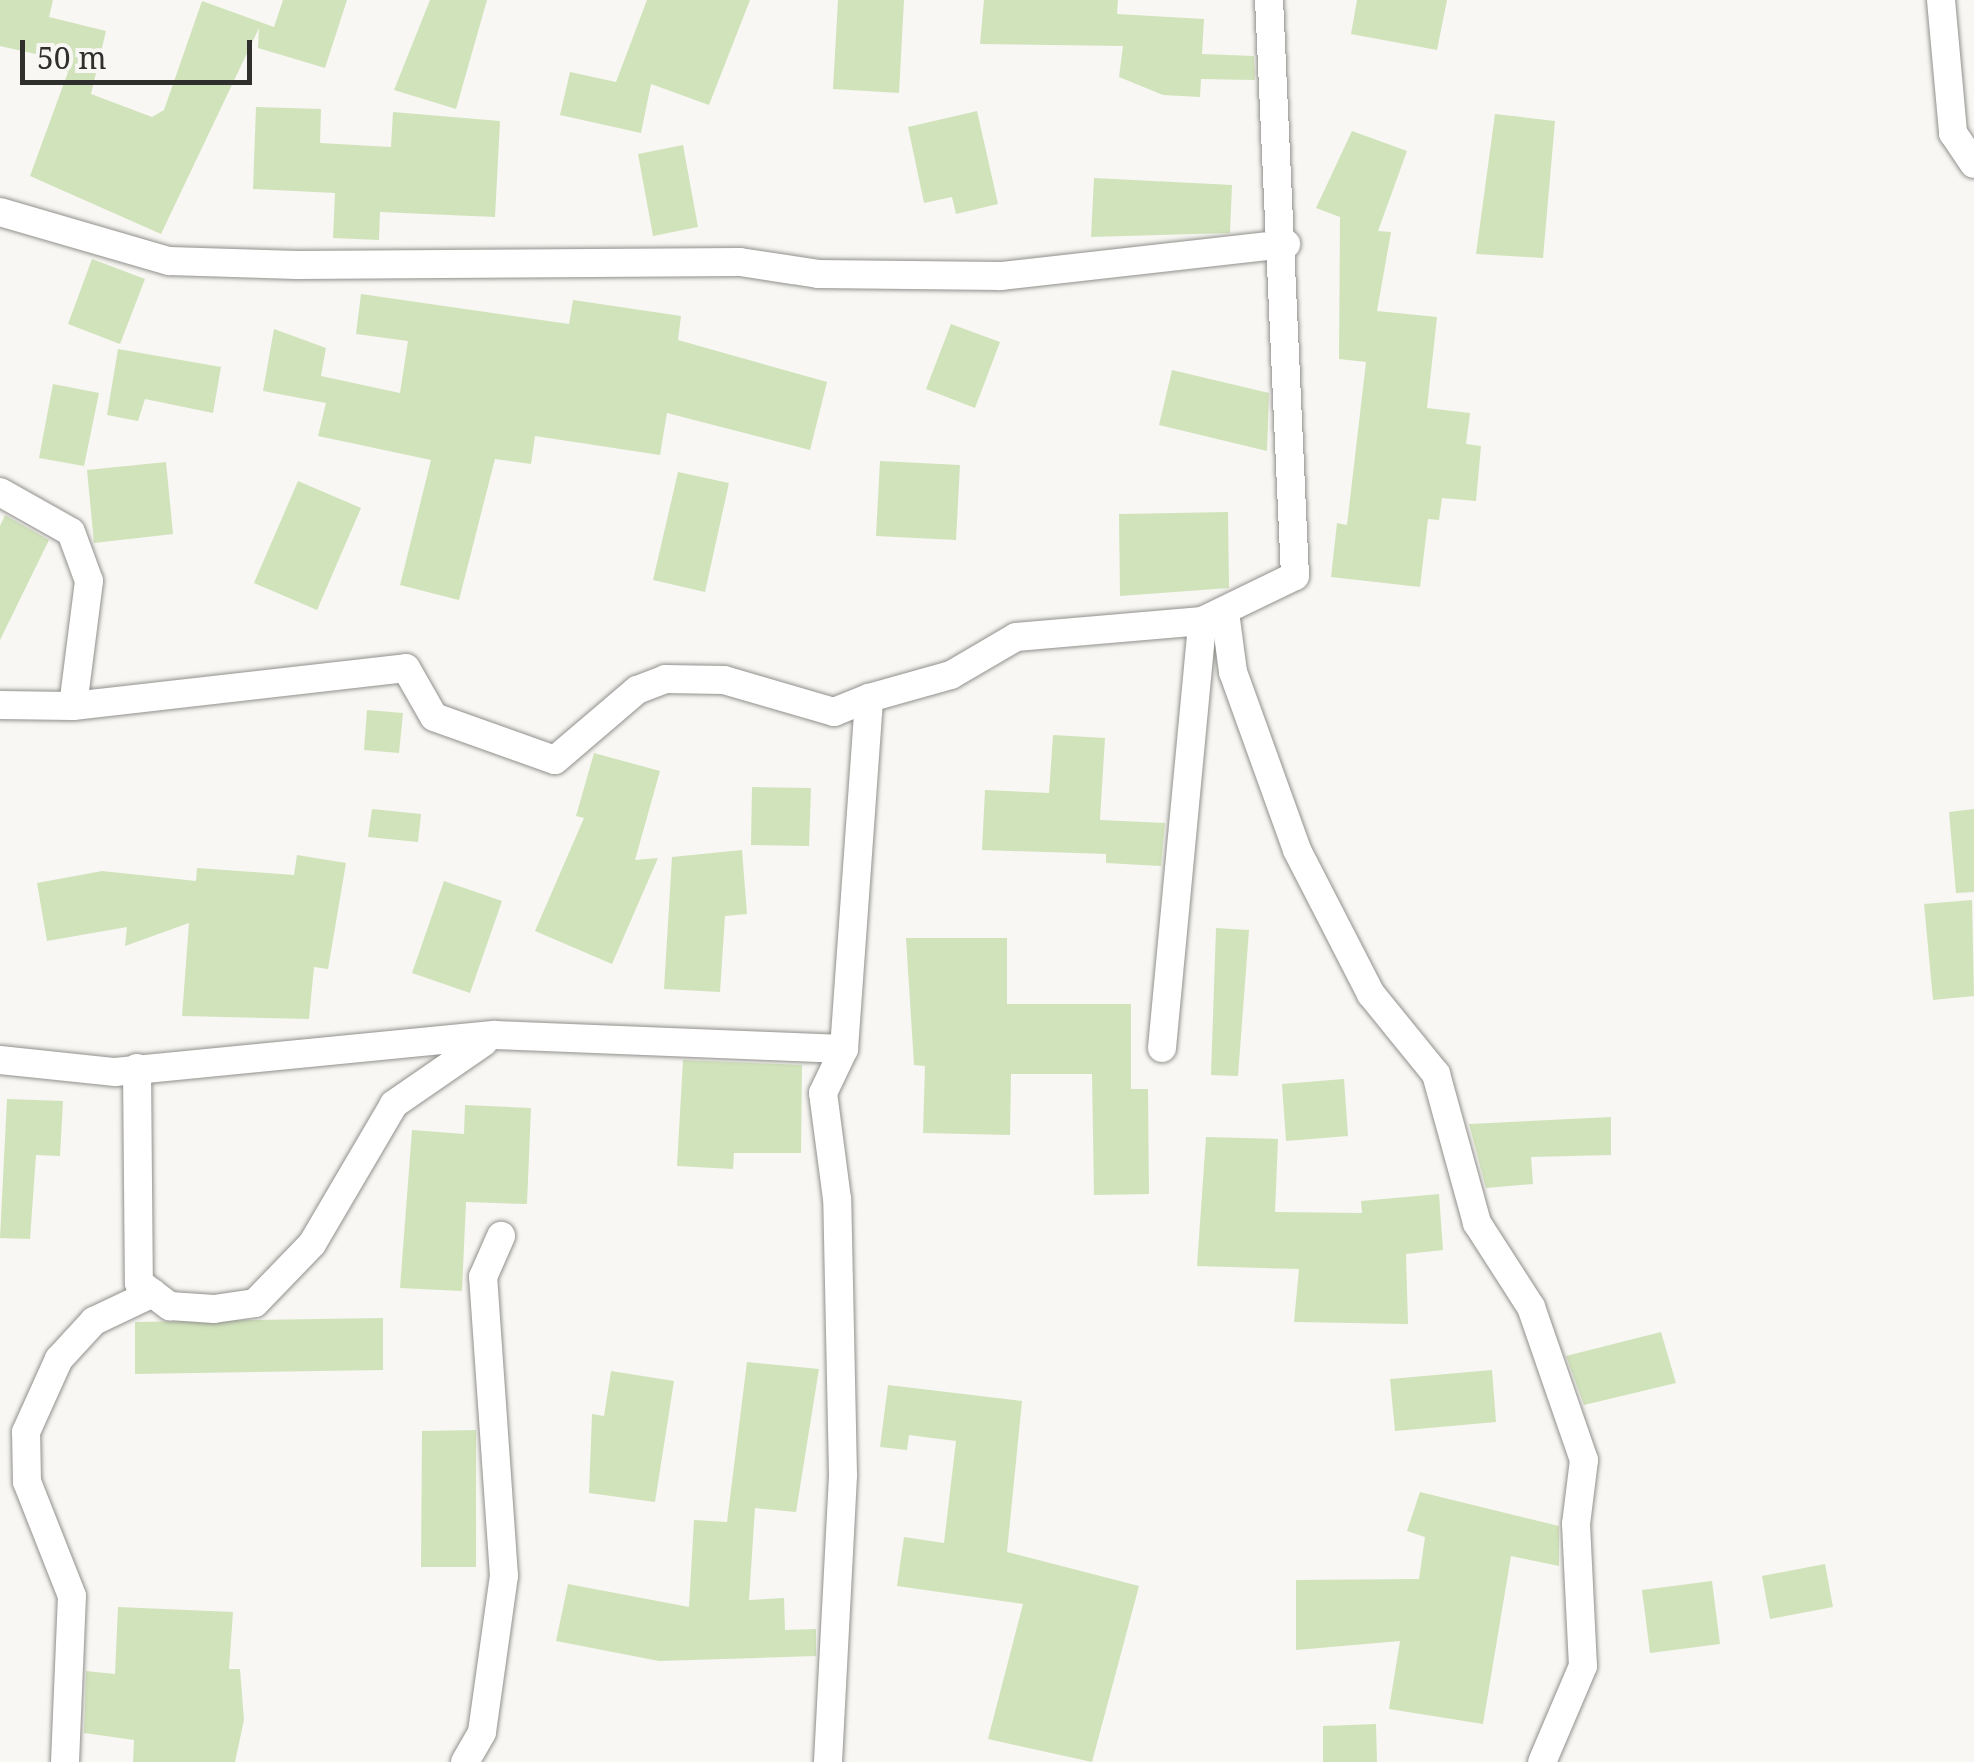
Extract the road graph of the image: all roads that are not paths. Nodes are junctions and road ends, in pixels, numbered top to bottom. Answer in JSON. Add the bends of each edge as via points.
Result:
{"nodes":[{"id":1,"x":1269,"y":0,"type":"edge"},
{"id":2,"x":1941,"y":0,"type":"edge"},
{"id":3,"x":1974,"y":164,"type":"edge"},
{"id":4,"x":0,"y":212,"type":"edge"},
{"id":5,"x":1286,"y":244,"type":"junction"},
{"id":6,"x":0,"y":492,"type":"edge"},
{"id":7,"x":1214,"y":616,"type":"junction"},
{"id":8,"x":869,"y":698,"type":"junction"},
{"id":9,"x":0,"y":705,"type":"edge"},
{"id":10,"x":72,"y":706,"type":"junction"},
{"id":11,"x":496,"y":1035,"type":"junction"},
{"id":12,"x":1162,"y":1048,"type":"dead end"},
{"id":13,"x":844,"y":1049,"type":"junction"},
{"id":14,"x":0,"y":1060,"type":"edge"},
{"id":15,"x":137,"y":1068,"type":"junction"},
{"id":16,"x":500,"y":1236,"type":"dead end"},
{"id":17,"x":153,"y":1293,"type":"junction"},
{"id":18,"x":65,"y":1762,"type":"edge"},
{"id":19,"x":465,"y":1762,"type":"edge"},
{"id":20,"x":828,"y":1762,"type":"edge"},
{"id":21,"x":1542,"y":1762,"type":"edge"}],
"edges":[{"from":1,"to":5,"type":"street"},
{"from":2,"to":3,"type":"street","via":[[1953,133]]},
{"from":4,"to":5,"type":"street","via":[[169,261],[297,265],[740,262],[818,274],[1000,276]]},
{"from":5,"to":7,"type":"street","via":[[1295,576]]},
{"from":6,"to":10,"type":"street","via":[[70,532],[89,581]]},
{"from":7,"to":8,"type":"street","via":[[1016,637],[950,675]]},
{"from":7,"to":12,"type":"street"},
{"from":7,"to":21,"type":"street","via":[[1297,850],[1371,994],[1436,1074],[1477,1223],[1531,1306],[1584,1460],[1576,1524],[1583,1666]]},
{"from":8,"to":10,"type":"street","via":[[834,712],[724,680],[664,679],[637,690],[556,760],[434,717],[406,668]]},
{"from":8,"to":13,"type":"street"},
{"from":9,"to":10,"type":"street"},
{"from":11,"to":13,"type":"street"},
{"from":11,"to":15,"type":"street"},
{"from":11,"to":17,"type":"street","via":[[394,1104],[312,1244],[255,1303],[170,1306]]},
{"from":13,"to":20,"type":"street","via":[[824,1093],[837,1198],[843,1475]]},
{"from":14,"to":15,"type":"street"},
{"from":15,"to":17,"type":"street","via":[[139,1283]]},
{"from":16,"to":19,"type":"street","via":[[483,1277],[504,1576],[482,1732]]},
{"from":17,"to":18,"type":"street","via":[[94,1322],[71,1347],[39,1392],[26,1432],[27,1482],[72,1596]]}]}
